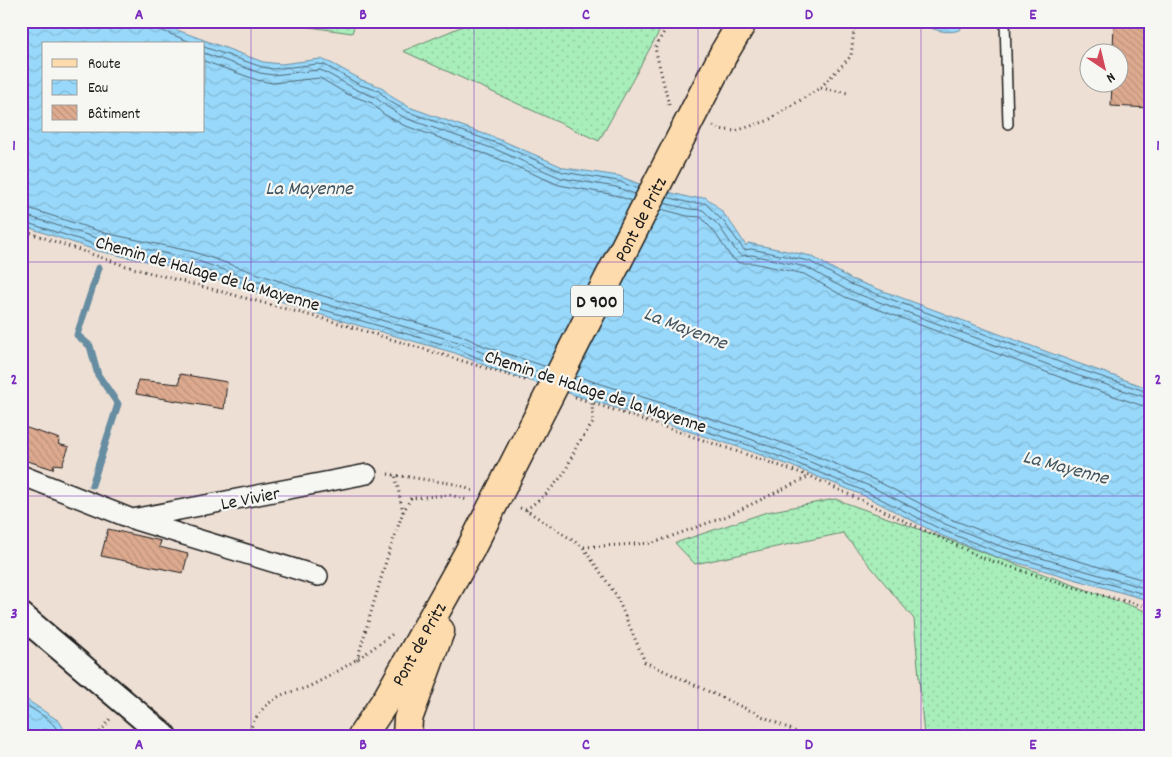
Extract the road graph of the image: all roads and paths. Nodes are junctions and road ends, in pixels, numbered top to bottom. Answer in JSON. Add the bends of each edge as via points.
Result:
{"nodes":[{"id":1,"x":670,"y":21,"type":"edge"},
{"id":2,"x":743,"y":21,"type":"edge"},
{"id":3,"x":855,"y":21,"type":"edge"},
{"id":4,"x":1005,"y":21,"type":"edge"},
{"id":5,"x":820,"y":88,"type":"junction"},
{"id":6,"x":848,"y":93,"type":"dead end"},
{"id":7,"x":677,"y":109,"type":"dead end"},
{"id":8,"x":1008,"y":124,"type":"dead end"},
{"id":9,"x":710,"y":125,"type":"dead end"},
{"id":10,"x":21,"y":230,"type":"edge"},
{"id":11,"x":532,"y":382,"type":"dead end"},
{"id":12,"x":566,"y":394,"type":"dead end"},
{"id":13,"x":592,"y":403,"type":"junction"},
{"id":14,"x":367,"y":474,"type":"dead end"},
{"id":15,"x":395,"y":474,"type":"dead end"},
{"id":16,"x":21,"y":475,"type":"edge"},
{"id":17,"x":810,"y":476,"type":"junction"},
{"id":18,"x":474,"y":501,"type":"dead end"},
{"id":19,"x":517,"y":509,"type":"dead end"},
{"id":20,"x":403,"y":512,"type":"junction"},
{"id":21,"x":132,"y":520,"type":"junction"},
{"id":22,"x":470,"y":550,"type":"junction"},
{"id":23,"x":318,"y":576,"type":"dead end"},
{"id":24,"x":1151,"y":607,"type":"edge"},
{"id":25,"x":21,"y":615,"type":"edge"},
{"id":26,"x":110,"y":719,"type":"dead end"},
{"id":27,"x":97,"y":736,"type":"edge"},
{"id":28,"x":164,"y":736,"type":"edge"},
{"id":29,"x":249,"y":736,"type":"edge"},
{"id":30,"x":362,"y":736,"type":"edge"},
{"id":31,"x":407,"y":736,"type":"edge"},
{"id":32,"x":805,"y":736,"type":"edge"}],
"edges":[{"from":1,"to":7,"type":"path","via":[[655,48],[669,105]]},
{"from":2,"to":22,"type":"main road","name":"Pont de Pritz","number":"D 900","bridge":true},
{"from":3,"to":5,"type":"path","via":[[851,56]]},
{"from":4,"to":8,"type":"lane"},
{"from":5,"to":6,"type":"path"},
{"from":5,"to":9,"type":"path","via":[[766,121],[735,131]]},
{"from":10,"to":11,"type":"path","name":"Chemin de Halage de la Mayenne","via":[[128,267],[335,322]]},
{"from":12,"to":13,"type":"path","name":"Chemin de Halage de la Mayenne"},
{"from":13,"to":17,"type":"path","name":"Chemin de Halage de la Mayenne"},
{"from":13,"to":19,"type":"path","via":[[593,423],[577,445],[564,474],[526,510]]},
{"from":14,"to":21,"type":"street","name":"Le Vivier"},
{"from":15,"to":20,"type":"path"},
{"from":16,"to":21,"type":"street"},
{"from":17,"to":24,"type":"path","name":"Chemin de Halage de la Mayenne","via":[[984,558],[1095,594]]},
{"from":17,"to":32,"type":"path","via":[[727,516],[654,543],[584,548],[616,595],[645,662]]},
{"from":18,"to":20,"type":"path","via":[[450,495],[411,498]]},
{"from":20,"to":29,"type":"path","via":[[357,661],[305,689],[278,696],[259,713]]},
{"from":21,"to":23,"type":"street"},
{"from":22,"to":30,"type":"main road","name":"Pont de Pritz","number":"D 900","via":[[388,697]]},
{"from":22,"to":31,"type":"main road","name":"Pont de Pritz","number":"D 900","via":[[408,719]]},
{"from":25,"to":28,"type":"street"},
{"from":26,"to":27,"type":"path"}]}
